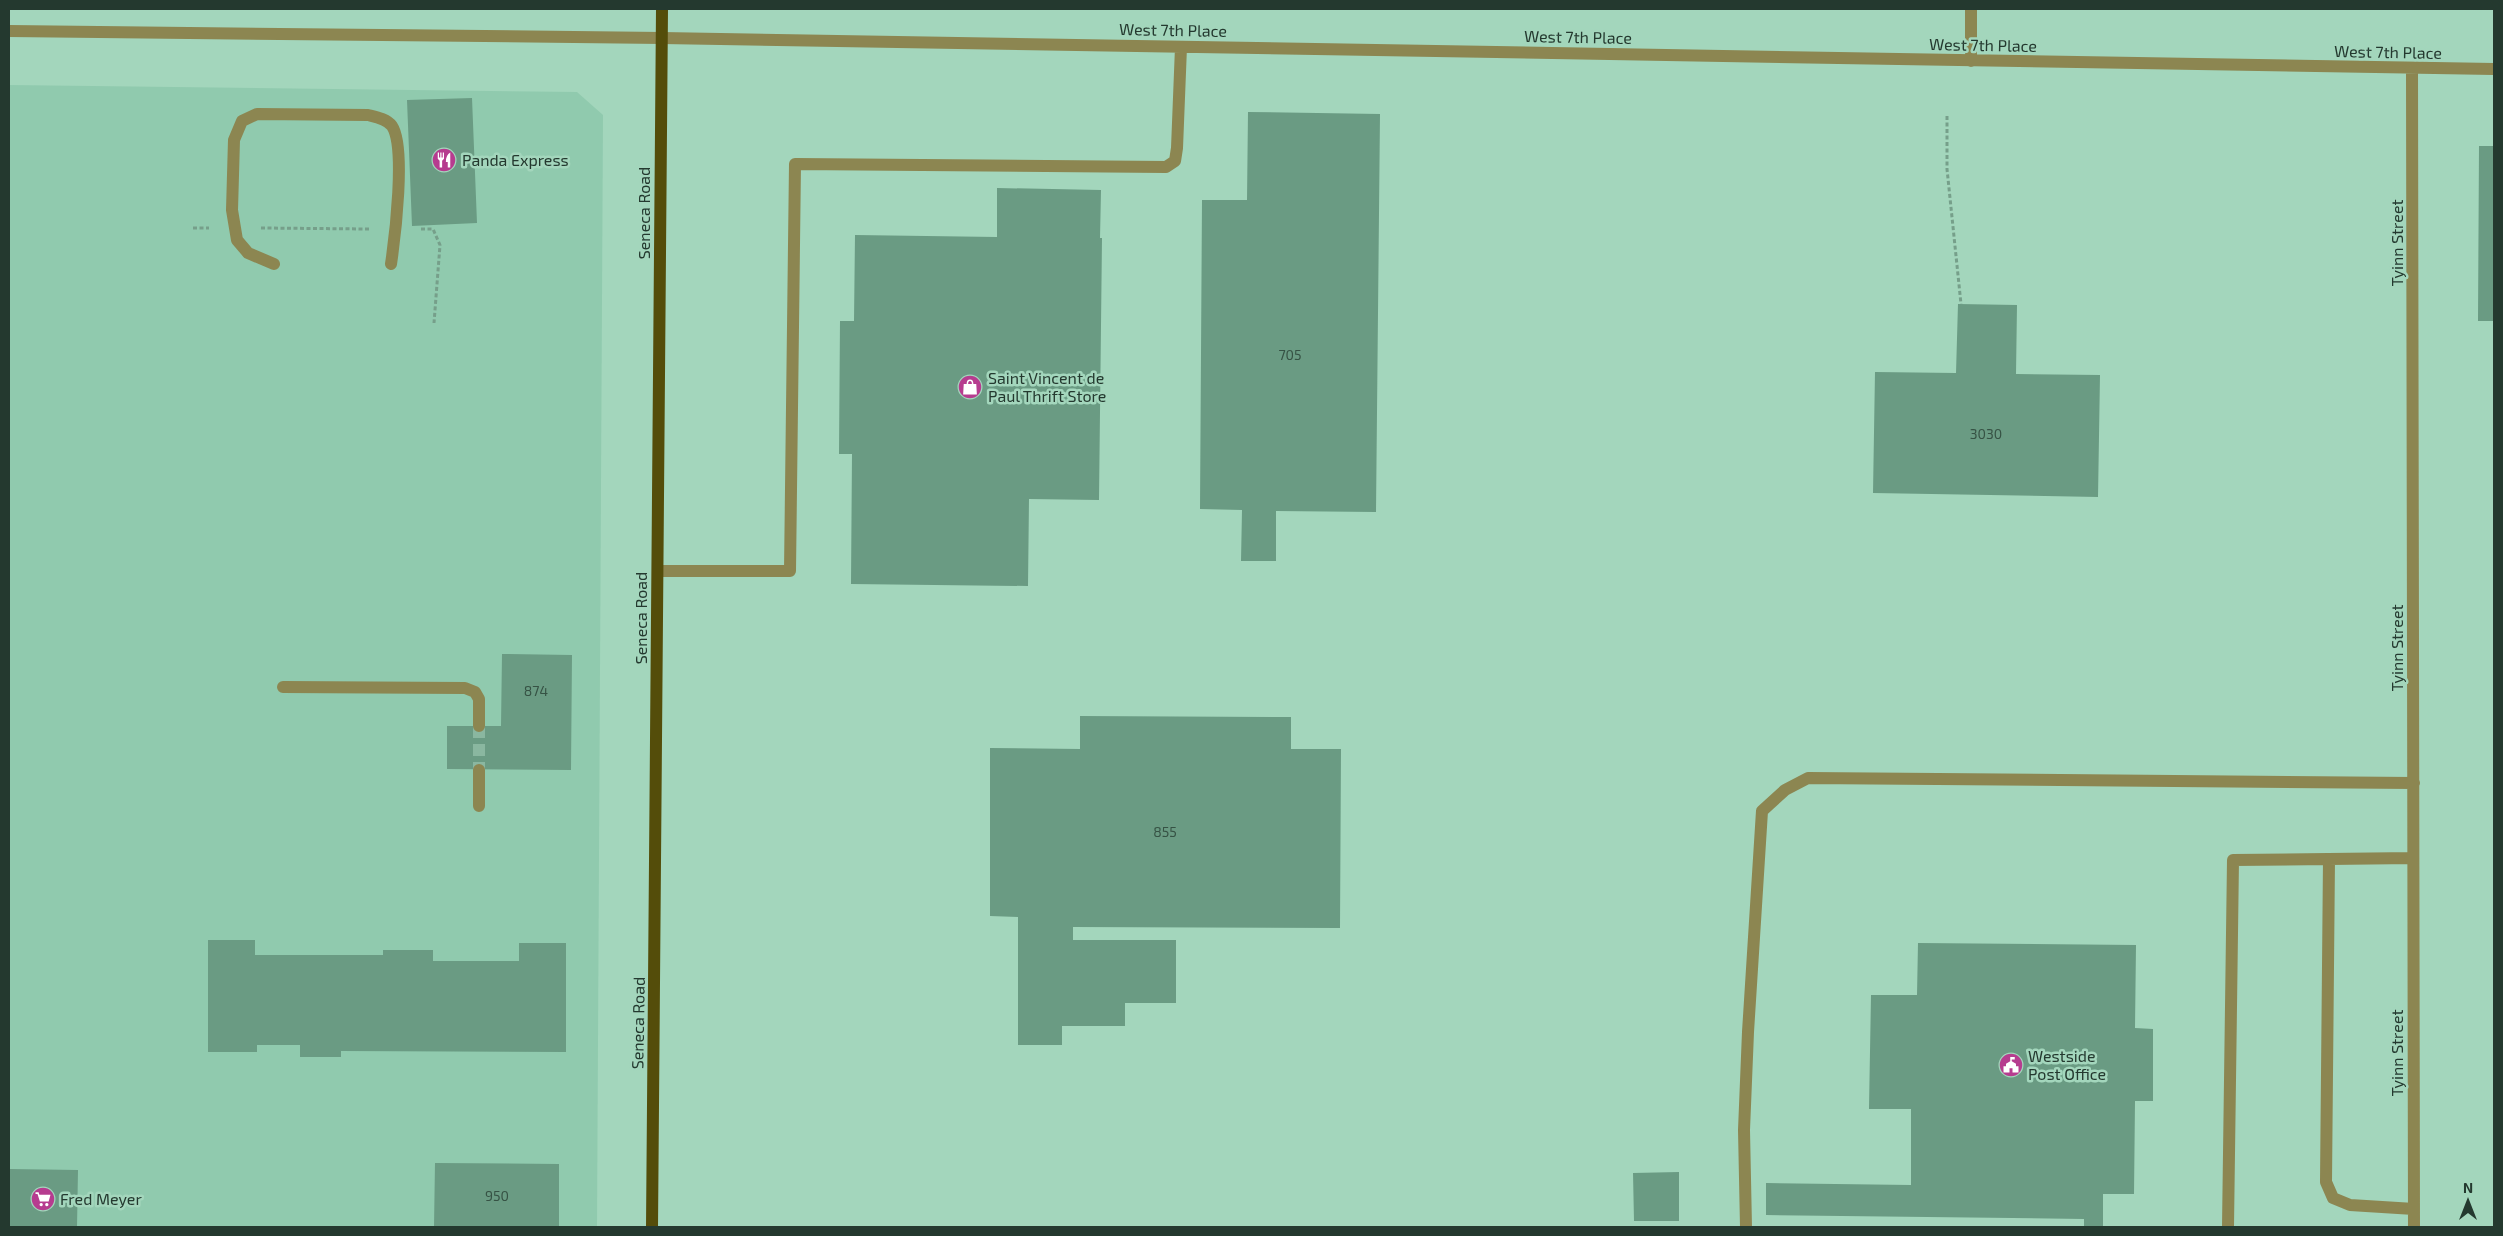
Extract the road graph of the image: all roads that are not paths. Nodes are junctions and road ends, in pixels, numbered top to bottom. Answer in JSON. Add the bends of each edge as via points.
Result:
{"nodes":[{"id":1,"x":662,"y":9,"type":"edge"},
{"id":2,"x":1971,"y":9,"type":"edge"},
{"id":3,"x":9,"y":31,"type":"edge"},
{"id":4,"x":662,"y":38,"type":"junction"},
{"id":5,"x":1180,"y":46,"type":"junction"},
{"id":6,"x":1971,"y":61,"type":"junction"},
{"id":7,"x":2412,"y":69,"type":"junction"},
{"id":8,"x":2494,"y":70,"type":"edge"},
{"id":9,"x":274,"y":264,"type":"dead end"},
{"id":10,"x":391,"y":264,"type":"dead end"},
{"id":11,"x":658,"y":571,"type":"junction"},
{"id":12,"x":283,"y":686,"type":"dead end"},
{"id":13,"x":479,"y":726,"type":"tunnel mouth"},
{"id":14,"x":479,"y":770,"type":"tunnel mouth"},
{"id":15,"x":2414,"y":783,"type":"junction"},
{"id":16,"x":479,"y":806,"type":"dead end"},
{"id":17,"x":2413,"y":858,"type":"junction"},
{"id":18,"x":2329,"y":859,"type":"junction"},
{"id":19,"x":2414,"y":1209,"type":"junction"},
{"id":20,"x":652,"y":1227,"type":"edge"},
{"id":21,"x":1746,"y":1227,"type":"edge"},
{"id":22,"x":2228,"y":1227,"type":"edge"},
{"id":23,"x":2414,"y":1227,"type":"edge"}],
"edges":[{"from":1,"to":4,"type":"main road","name":"Seneca Road"},
{"from":2,"to":6,"type":"street"},
{"from":3,"to":4,"type":"street","name":"West 7th Place"},
{"from":4,"to":5,"type":"street","name":"West 7th Place"},
{"from":4,"to":11,"type":"main road","name":"Seneca Road"},
{"from":5,"to":6,"type":"street","name":"West 7th Place"},
{"from":5,"to":11,"type":"street","via":[[1177,148],[1175,161],[1166,168],[795,164],[790,571]]},
{"from":6,"to":7,"type":"street","name":"West 7th Place"},
{"from":7,"to":8,"type":"street","name":"West 7th Place"},
{"from":7,"to":15,"type":"street","name":"Tyinn Street"},
{"from":9,"to":10,"type":"street","via":[[248,253],[237,240],[232,210],[234,140],[242,121],[257,114],[368,115],[384,119],[392,126],[398,146],[396,229]]},
{"from":11,"to":20,"type":"main road","name":"Seneca Road"},
{"from":12,"to":13,"type":"street","via":[[465,688],[475,692],[479,699]]},
{"from":14,"to":16,"type":"street"},
{"from":15,"to":17,"type":"street","name":"Tyinn Street"},
{"from":15,"to":21,"type":"street","via":[[1808,778],[1786,790],[1762,811],[1744,1130]]},
{"from":17,"to":18,"type":"street"},
{"from":17,"to":19,"type":"street","name":"Tyinn Street"},
{"from":18,"to":19,"type":"street","via":[[2326,1182],[2333,1198],[2350,1205]]},
{"from":18,"to":22,"type":"street","via":[[2233,860]]},
{"from":19,"to":23,"type":"street","name":"Tyinn Street"}]}
